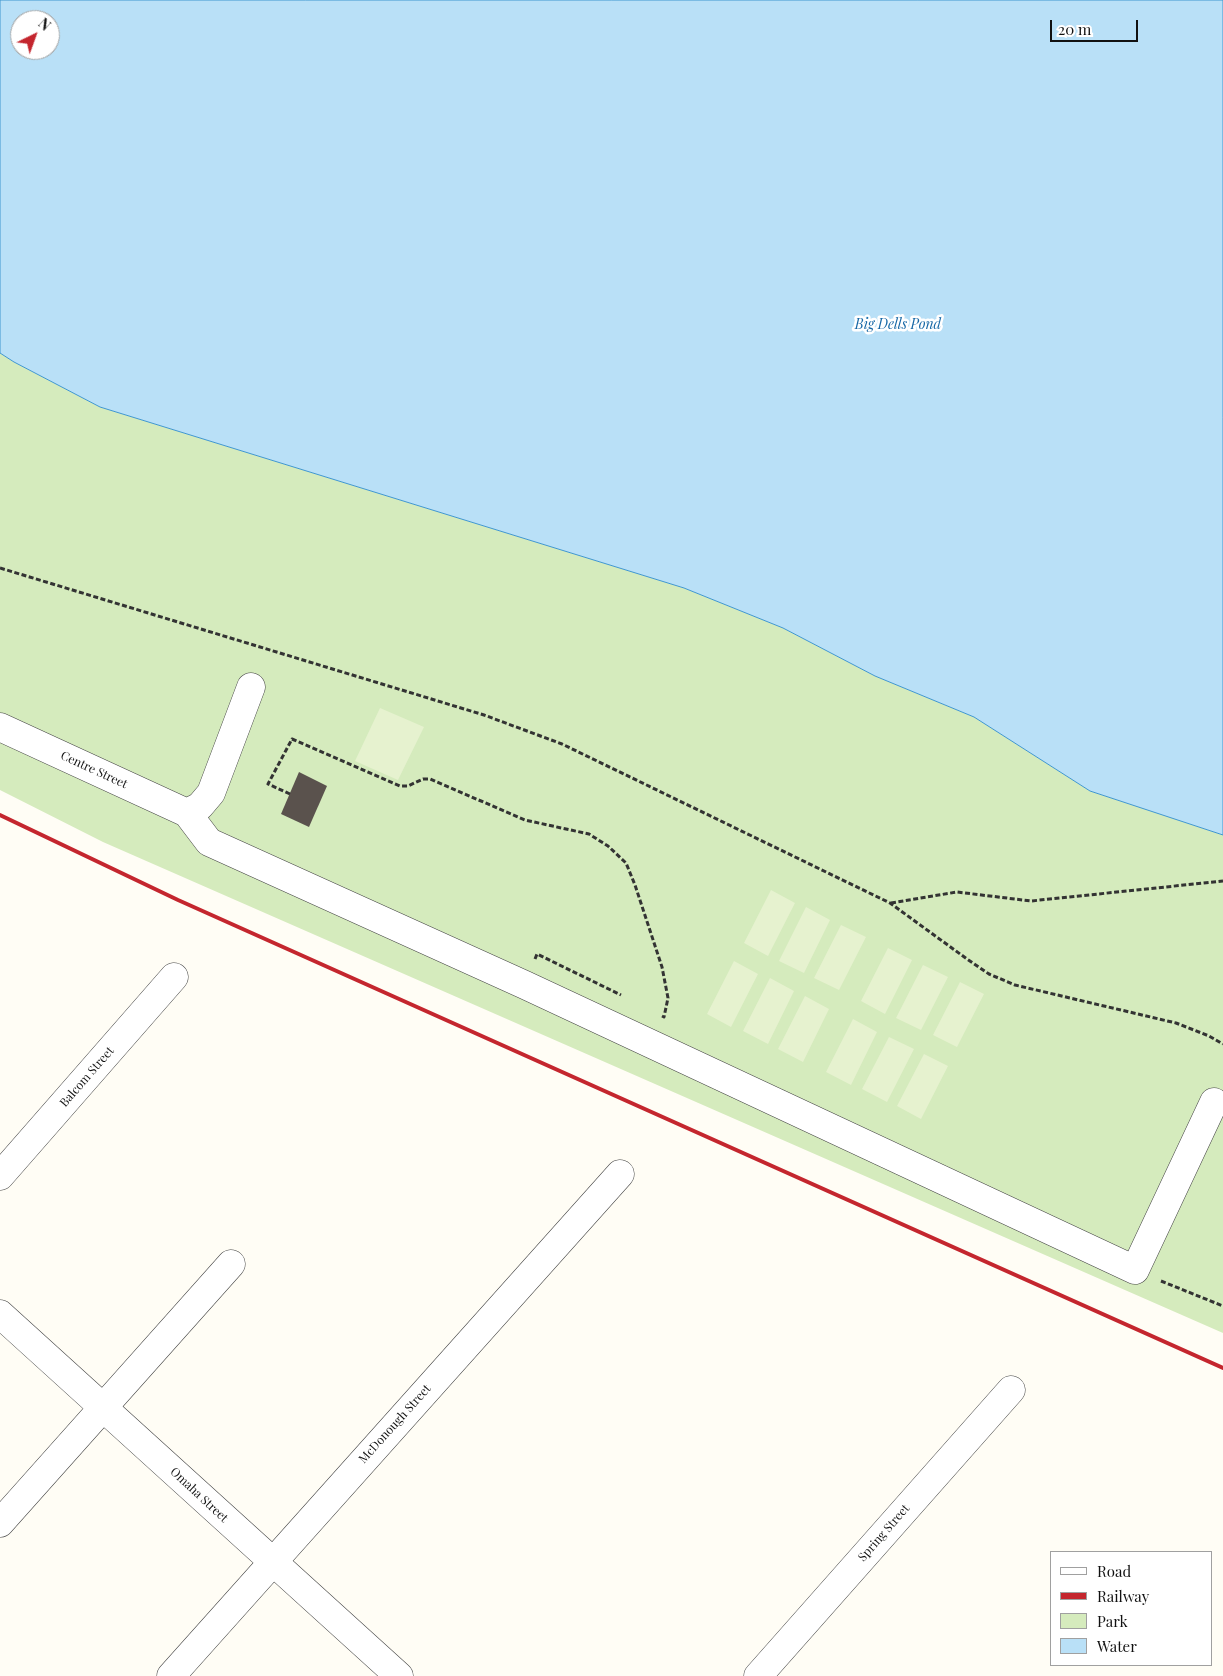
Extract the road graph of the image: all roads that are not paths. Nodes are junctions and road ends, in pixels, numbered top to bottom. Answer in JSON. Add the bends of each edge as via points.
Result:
{"nodes":[{"id":1,"x":250,"y":687,"type":"dead end"},
{"id":2,"x":0,"y":728,"type":"edge"},
{"id":3,"x":187,"y":813,"type":"junction"},
{"id":4,"x":174,"y":978,"type":"dead end"},
{"id":5,"x":1214,"y":1102,"type":"dead end"},
{"id":6,"x":620,"y":1174,"type":"dead end"},
{"id":7,"x":0,"y":1176,"type":"edge"},
{"id":8,"x":231,"y":1264,"type":"dead end"},
{"id":9,"x":0,"y":1314,"type":"edge"},
{"id":10,"x":1010,"y":1390,"type":"dead end"},
{"id":11,"x":103,"y":1407,"type":"junction"},
{"id":12,"x":0,"y":1523,"type":"edge"},
{"id":13,"x":272,"y":1562,"type":"junction"},
{"id":14,"x":171,"y":1676,"type":"edge"},
{"id":15,"x":399,"y":1676,"type":"edge"},
{"id":16,"x":758,"y":1676,"type":"edge"}],
"edges":[{"from":1,"to":3,"type":"street","via":[[211,793],[200,806]]},
{"from":2,"to":3,"type":"street","name":"Centre Street"},
{"from":3,"to":5,"type":"street","via":[[209,842],[525,985],[1135,1270]]},
{"from":4,"to":7,"type":"street","name":"Balcom Street"},
{"from":6,"to":13,"type":"street","name":"McDonough Street"},
{"from":8,"to":11,"type":"street"},
{"from":9,"to":11,"type":"street","name":"Omaha Street"},
{"from":10,"to":16,"type":"street","name":"Spring Street"},
{"from":11,"to":12,"type":"street"},
{"from":11,"to":13,"type":"street","name":"Omaha Street"},
{"from":13,"to":14,"type":"street","name":"McDonough Street"},
{"from":13,"to":15,"type":"street","name":"Omaha Street"}]}
